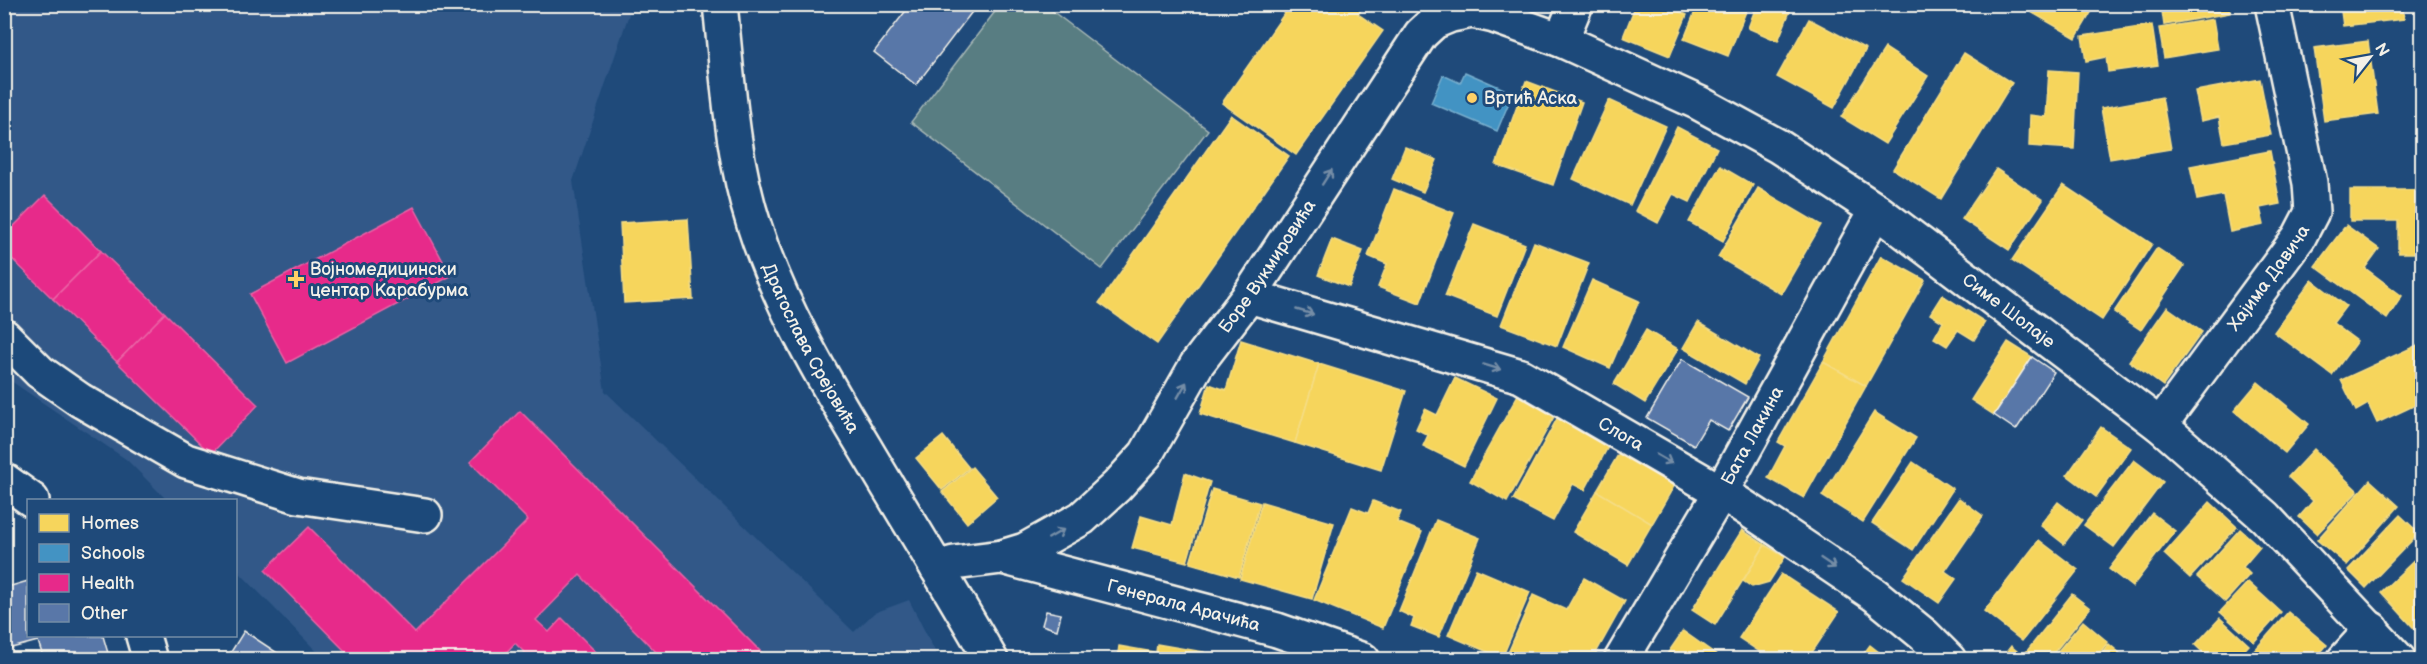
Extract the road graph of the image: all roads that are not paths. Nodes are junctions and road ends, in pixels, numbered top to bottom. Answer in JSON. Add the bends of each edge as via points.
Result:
{"nodes":[{"id":1,"x":720,"y":4,"type":"edge"},
{"id":2,"x":1576,"y":4,"type":"edge"},
{"id":3,"x":2272,"y":4,"type":"edge"},
{"id":4,"x":1561,"y":40,"type":"junction"},
{"id":5,"x":1876,"y":210,"type":"junction"},
{"id":6,"x":1249,"y":296,"type":"junction"},
{"id":7,"x":4,"y":336,"type":"edge"},
{"id":8,"x":2160,"y":425,"type":"junction"},
{"id":9,"x":4,"y":480,"type":"edge"},
{"id":10,"x":1721,"y":492,"type":"junction"},
{"id":11,"x":29,"y":499,"type":"edge"},
{"id":12,"x":425,"y":515,"type":"dead end"},
{"id":13,"x":1002,"y":557,"type":"junction"},
{"id":14,"x":937,"y":568,"type":"junction"},
{"id":15,"x":2372,"y":629,"type":"junction"},
{"id":16,"x":142,"y":637,"type":"edge"},
{"id":17,"x":150,"y":660,"type":"edge"},
{"id":18,"x":991,"y":660,"type":"edge"},
{"id":19,"x":1363,"y":660,"type":"edge"},
{"id":20,"x":1621,"y":660,"type":"edge"},
{"id":21,"x":1949,"y":660,"type":"edge"},
{"id":22,"x":2344,"y":660,"type":"edge"},
{"id":23,"x":2399,"y":660,"type":"edge"}],
"edges":[{"from":1,"to":14,"type":"street","name":"Драгослава Срејовића","via":[[744,191],[767,261],[796,328]]},
{"from":2,"to":4,"type":"street"},
{"from":3,"to":8,"type":"street","name":"Хајима Давича","via":[[2310,183],[2312,212],[2299,237]]},
{"from":4,"to":5,"type":"street","name":"Симе Шолаје","via":[[1709,108],[1778,146]]},
{"from":6,"to":4,"type":"street","name":"Боре Вукмировића","one_way":true,"via":[[1421,34],[1434,22],[1472,12]]},
{"from":5,"to":8,"type":"street","name":"Симе Шолаје"},
{"from":5,"to":10,"type":"street","name":"Бата Лакина"},
{"from":6,"to":10,"type":"street","name":"Слога","one_way":true,"via":[[1521,376]]},
{"from":13,"to":6,"type":"street","name":"Боре Вукмировића","one_way":true,"via":[[1054,536],[1082,518],[1117,486],[1146,454],[1197,364]]},
{"from":7,"to":12,"type":"street","via":[[40,372],[80,400],[186,461],[298,496]]},
{"from":8,"to":15,"type":"street","name":"Симе Шолаје","via":[[2265,517]]},
{"from":9,"to":11,"type":"street"},
{"from":10,"to":20,"type":"street","name":"Бата Лакина"},
{"from":10,"to":21,"type":"street","name":"Слога","one_way":true,"via":[[1875,595]]},
{"from":13,"to":14,"type":"street","name":"Боре Вукмировића"},
{"from":13,"to":19,"type":"street","name":"Генерала Арачића","via":[[1277,630]]},
{"from":14,"to":18,"type":"street","name":"Драгослава Срејовића"},
{"from":15,"to":22,"type":"street"},
{"from":15,"to":23,"type":"street","name":"Симе Шолаје"},
{"from":16,"to":17,"type":"street"}]}
